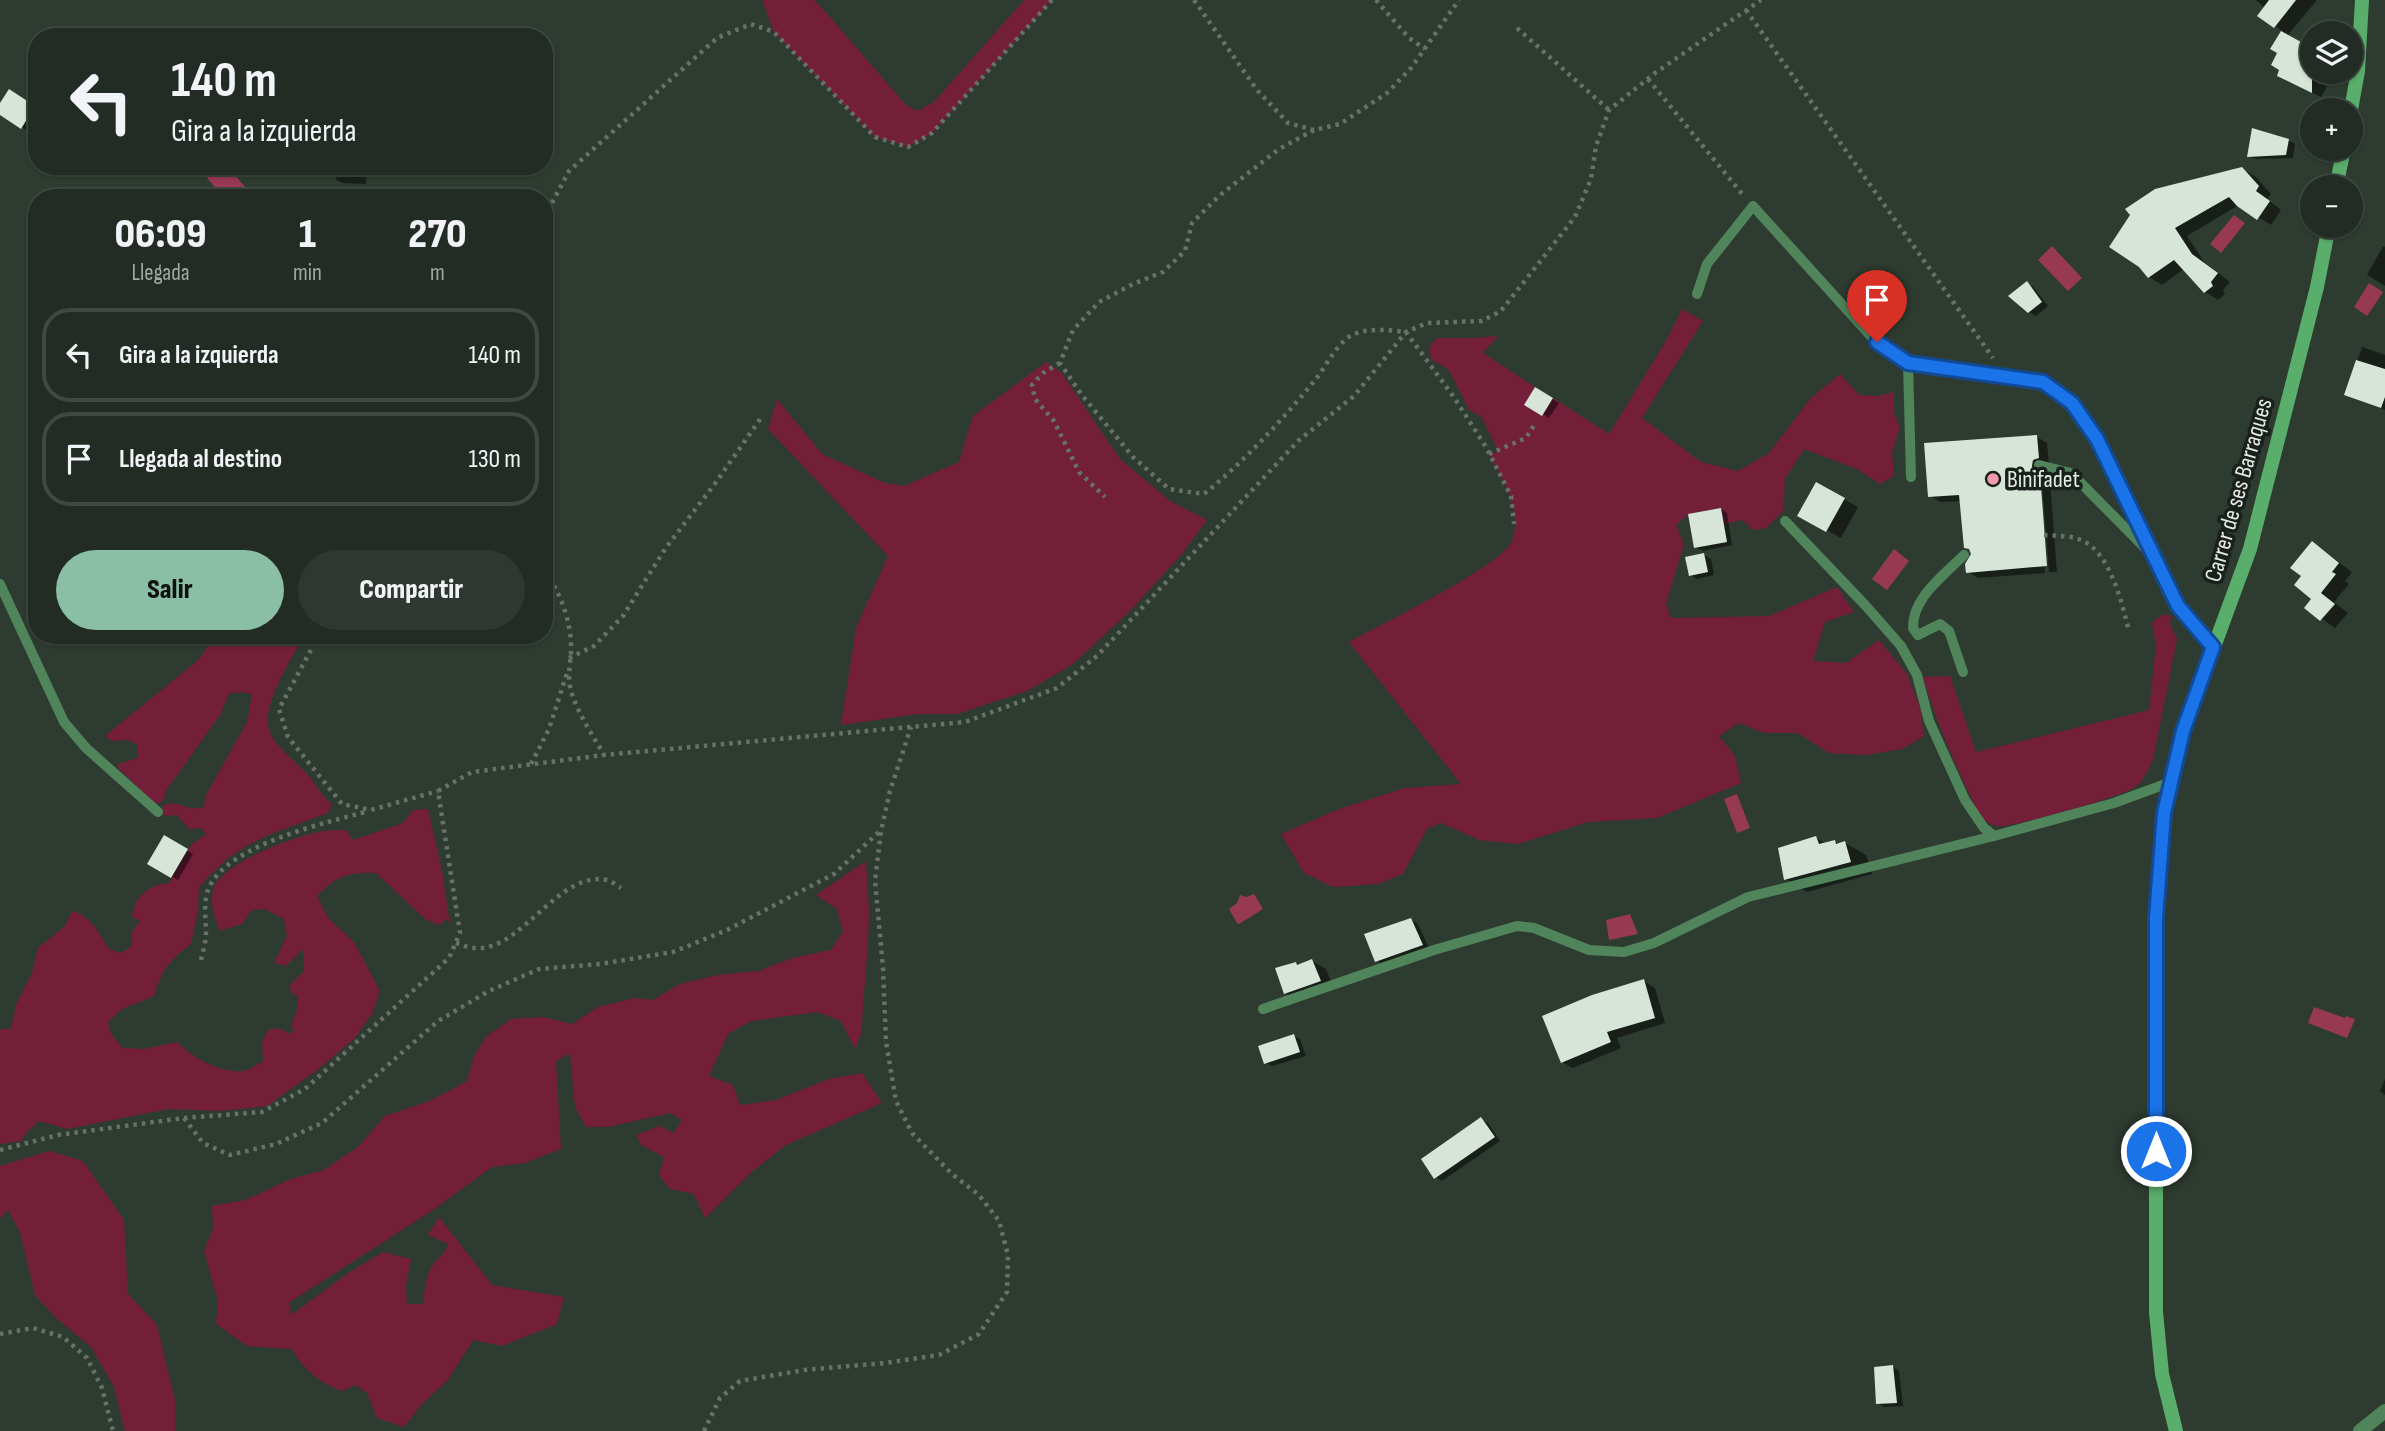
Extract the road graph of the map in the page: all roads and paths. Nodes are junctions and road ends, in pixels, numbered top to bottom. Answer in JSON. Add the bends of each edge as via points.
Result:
{"nodes":[{"id":1,"x":1052,"y":0,"type":"edge"},
{"id":2,"x":1194,"y":0,"type":"edge"},
{"id":3,"x":1376,"y":0,"type":"edge"},
{"id":4,"x":1459,"y":0,"type":"edge"},
{"id":5,"x":1762,"y":0,"type":"edge"},
{"id":6,"x":2362,"y":0,"type":"edge"},
{"id":7,"x":1746,"y":10,"type":"junction"},
{"id":8,"x":1517,"y":28,"type":"dead end"},
{"id":9,"x":1425,"y":49,"type":"junction"},
{"id":10,"x":1647,"y":79,"type":"junction"},
{"id":11,"x":2353,"y":98,"type":"edge"},
{"id":12,"x":1609,"y":110,"type":"junction"},
{"id":13,"x":1314,"y":130,"type":"junction"},
{"id":14,"x":553,"y":201,"type":"edge"},
{"id":15,"x":1753,"y":206,"type":"junction"},
{"id":16,"x":2327,"y":238,"type":"edge"},
{"id":17,"x":1697,"y":294,"type":"dead end"},
{"id":18,"x":1406,"y":332,"type":"junction"},
{"id":19,"x":1060,"y":363,"type":"junction"},
{"id":20,"x":1908,"y":363,"type":"junction"},
{"id":21,"x":2006,"y":377,"type":"junction"},
{"id":22,"x":763,"y":415,"type":"dead end"},
{"id":23,"x":1536,"y":422,"type":"dead end"},
{"id":24,"x":1489,"y":454,"type":"junction"},
{"id":25,"x":2039,"y":465,"type":"dead end"},
{"id":26,"x":1911,"y":477,"type":"dead end"},
{"id":27,"x":1105,"y":496,"type":"dead end"},
{"id":28,"x":1786,"y":521,"type":"dead end"},
{"id":29,"x":1514,"y":524,"type":"dead end"},
{"id":30,"x":2045,"y":535,"type":"dead end"},
{"id":31,"x":1964,"y":555,"type":"dead end"},
{"id":32,"x":2154,"y":558,"type":"junction"},
{"id":33,"x":0,"y":584,"type":"edge"},
{"id":34,"x":553,"y":585,"type":"edge"},
{"id":35,"x":2129,"y":632,"type":"dead end"},
{"id":36,"x":314,"y":644,"type":"edge"},
{"id":37,"x":2213,"y":647,"type":"junction"},
{"id":38,"x":569,"y":658,"type":"junction"},
{"id":39,"x":568,"y":672,"type":"junction"},
{"id":40,"x":1963,"y":672,"type":"dead end"},
{"id":41,"x":911,"y":727,"type":"junction"},
{"id":42,"x":604,"y":755,"type":"junction"},
{"id":43,"x":531,"y":764,"type":"junction"},
{"id":44,"x":2171,"y":782,"type":"junction"},
{"id":45,"x":438,"y":792,"type":"junction"},
{"id":46,"x":371,"y":810,"type":"junction"},
{"id":47,"x":159,"y":812,"type":"dead end"},
{"id":48,"x":881,"y":831,"type":"junction"},
{"id":49,"x":1994,"y":836,"type":"junction"},
{"id":50,"x":621,"y":888,"type":"dead end"},
{"id":51,"x":456,"y":943,"type":"junction"},
{"id":52,"x":201,"y":960,"type":"dead end"},
{"id":53,"x":1263,"y":1009,"type":"dead end"},
{"id":54,"x":184,"y":1118,"type":"junction"},
{"id":55,"x":0,"y":1150,"type":"edge"},
{"id":56,"x":0,"y":1334,"type":"edge"},
{"id":57,"x":2385,"y":1411,"type":"edge"},
{"id":58,"x":113,"y":1431,"type":"edge"},
{"id":59,"x":704,"y":1431,"type":"edge"},
{"id":60,"x":2176,"y":1431,"type":"edge"},
{"id":61,"x":2360,"y":1431,"type":"edge"}],
"edges":[{"from":1,"to":14,"type":"path","via":[[932,133],[908,148],[875,137],[774,32],[751,24],[717,38],[569,171]]},
{"from":2,"to":13,"type":"path","via":[[1257,90],[1288,123]]},
{"from":3,"to":9,"type":"path","via":[[1409,38]]},
{"from":4,"to":9,"type":"path"},
{"from":5,"to":7,"type":"path"},
{"from":6,"to":11,"type":"main road"},
{"from":7,"to":10,"type":"path"},
{"from":7,"to":21,"type":"path"},
{"from":8,"to":12,"type":"path"},
{"from":9,"to":13,"type":"path","via":[[1387,93],[1340,124]]},
{"from":10,"to":12,"type":"path"},
{"from":10,"to":15,"type":"path"},
{"from":12,"to":18,"type":"path","via":[[1591,179],[1575,217],[1501,311],[1482,321],[1427,323]]},
{"from":13,"to":19,"type":"path","via":[[1279,149],[1219,196],[1192,223],[1185,251],[1163,272],[1099,302],[1073,330]]},
{"from":15,"to":17,"type":"lane","via":[[1707,264]]},
{"from":15,"to":20,"type":"lane","via":[[1877,342]]},
{"from":16,"to":37,"type":"main road","name":"Carrer de ses Barraques","via":[[2250,549]]},
{"from":18,"to":19,"type":"path","via":[[1377,328],[1346,339],[1266,436],[1203,494],[1169,489],[1133,457]]},
{"from":18,"to":24,"type":"path","via":[[1454,396]]},
{"from":18,"to":41,"type":"path","via":[[1354,396],[1298,441],[1097,656],[1057,688],[965,722]]},
{"from":19,"to":27,"type":"path","via":[[1032,385],[1035,400],[1054,421],[1079,472]]},
{"from":20,"to":21,"type":"lane"},
{"from":20,"to":26,"type":"lane"},
{"from":21,"to":32,"type":"lane","via":[[2043,382],[2072,403],[2097,439]]},
{"from":22,"to":38,"type":"path","via":[[623,616],[594,646]]},
{"from":23,"to":24,"type":"path","via":[[1526,438]]},
{"from":24,"to":29,"type":"path","via":[[1511,496]]},
{"from":25,"to":32,"type":"lane","via":[[2071,473]]},
{"from":28,"to":49,"type":"lane","via":[[1901,646],[1917,675],[1929,721],[1965,800]]},
{"from":30,"to":35,"type":"path","via":[[2085,541],[2098,554],[2116,587]]},
{"from":31,"to":40,"type":"lane","via":[[1922,598],[1913,617],[1918,635],[1940,624],[1949,631]]},
{"from":32,"to":37,"type":"lane","via":[[2178,606]]},
{"from":33,"to":47,"type":"lane","via":[[64,722],[86,748]]},
{"from":34,"to":38,"type":"path","via":[[566,616]]},
{"from":36,"to":46,"type":"path","via":[[279,709],[288,737],[342,804]]},
{"from":37,"to":44,"type":"main road","name":"Carrer de ses Barraques","via":[[2183,731]]},
{"from":38,"to":39,"type":"path"},
{"from":39,"to":42,"type":"path","via":[[573,697]]},
{"from":39,"to":43,"type":"path","via":[[549,729]]},
{"from":41,"to":42,"type":"path"},
{"from":41,"to":48,"type":"path"},
{"from":42,"to":43,"type":"path"},
{"from":43,"to":45,"type":"path","via":[[472,772]]},
{"from":44,"to":49,"type":"lane"},
{"from":44,"to":60,"type":"main road","name":"Carrer de ses Barraques","via":[[2164,813],[2156,918],[2157,1311],[2162,1374]]},
{"from":45,"to":46,"type":"path"},
{"from":45,"to":51,"type":"path","via":[[460,933]]},
{"from":46,"to":52,"type":"path","via":[[274,840],[218,873],[207,892]]},
{"from":48,"to":54,"type":"path","via":[[834,874],[727,930],[673,952],[539,969],[489,991],[438,1021],[322,1123],[276,1144],[230,1155],[203,1143]]},
{"from":48,"to":59,"type":"path","via":[[875,881],[886,1042],[896,1101],[912,1133],[979,1195],[999,1221],[1008,1255],[1007,1292],[979,1334],[939,1355],[740,1381],[720,1398]]},
{"from":49,"to":53,"type":"lane","via":[[1748,897],[1654,943],[1624,952],[1589,950],[1517,926]]},
{"from":50,"to":51,"type":"path","via":[[608,880],[583,881],[500,941],[484,948]]},
{"from":51,"to":54,"type":"path","via":[[449,958],[305,1088],[262,1112]]},
{"from":54,"to":55,"type":"path","via":[[58,1135]]},
{"from":56,"to":58,"type":"path","via":[[33,1328],[63,1337],[86,1358],[102,1388]]},
{"from":57,"to":61,"type":"street"}]}
